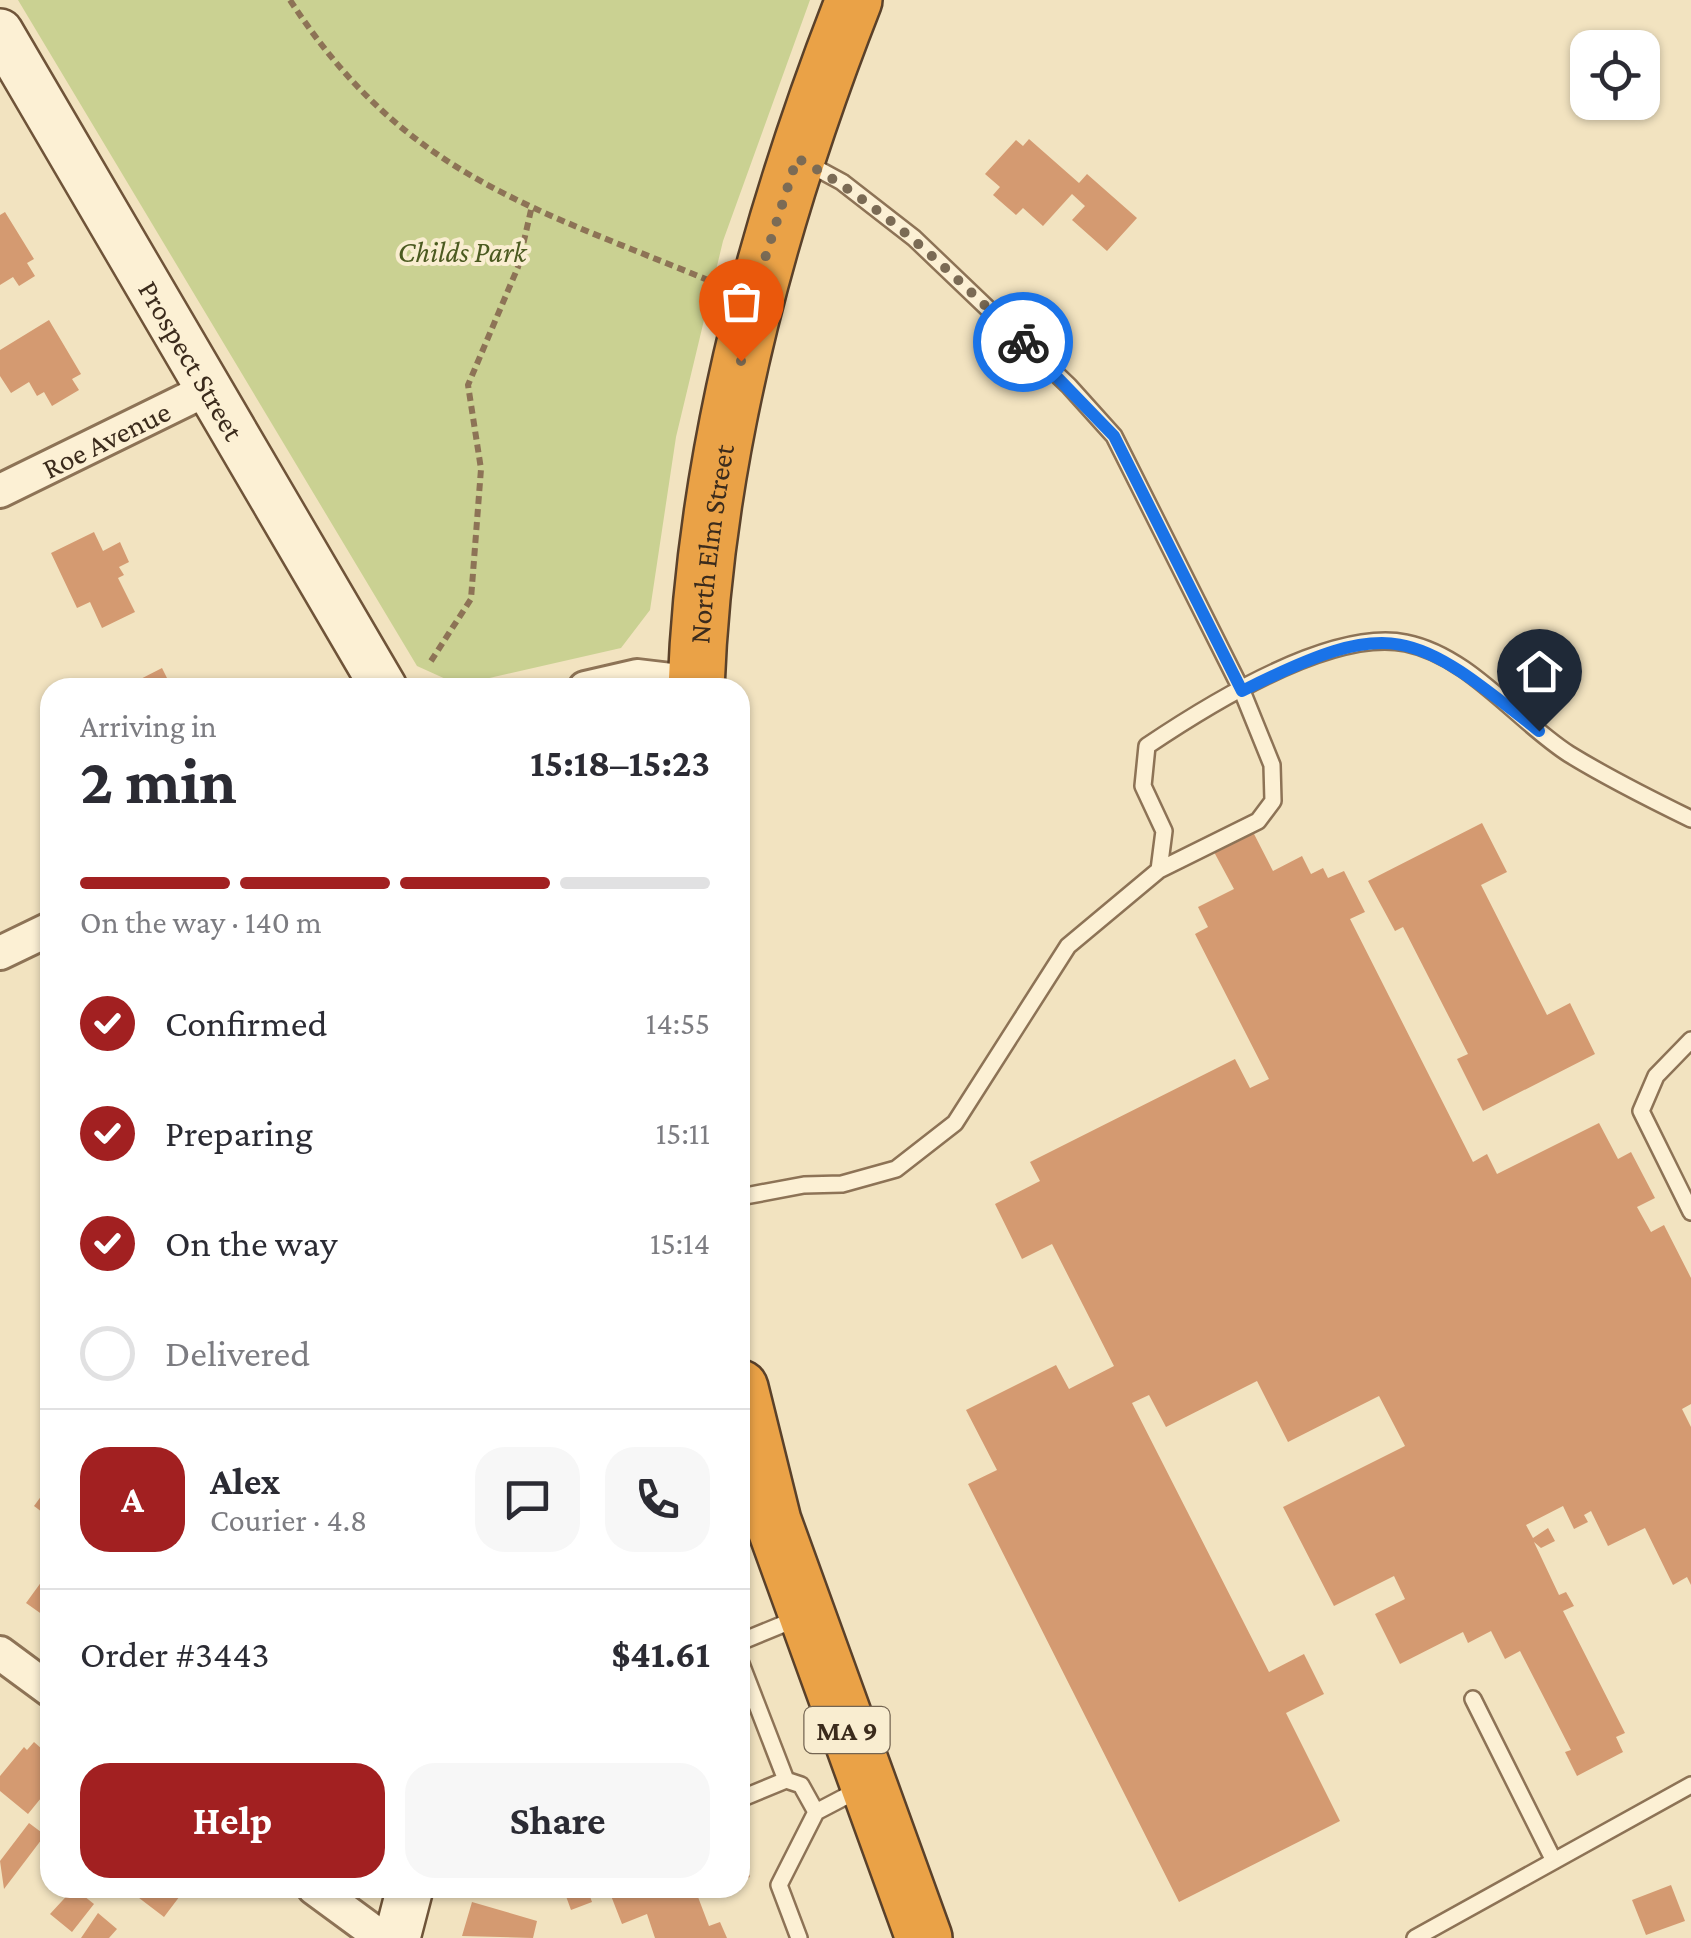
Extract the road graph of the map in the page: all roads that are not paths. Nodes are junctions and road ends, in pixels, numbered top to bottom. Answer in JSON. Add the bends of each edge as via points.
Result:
{"nodes":[{"id":1,"x":854,"y":0,"type":"edge"},
{"id":2,"x":0,"y":32,"type":"edge"},
{"id":3,"x":797,"y":158,"type":"junction"},
{"id":4,"x":210,"y":388,"type":"junction"},
{"id":5,"x":0,"y":491,"type":"edge"},
{"id":6,"x":378,"y":678,"type":"edge"},
{"id":7,"x":697,"y":678,"type":"edge"},
{"id":8,"x":1242,"y":691,"type":"junction"},
{"id":9,"x":1691,"y":819,"type":"edge"},
{"id":10,"x":1159,"y":870,"type":"junction"},
{"id":11,"x":40,"y":933,"type":"edge"},
{"id":12,"x":0,"y":952,"type":"edge"},
{"id":13,"x":1691,"y":1040,"type":"edge"},
{"id":14,"x":750,"y":1195,"type":"edge"},
{"id":15,"x":1691,"y":1212,"type":"edge"},
{"id":16,"x":750,"y":1437,"type":"edge"},
{"id":17,"x":806,"y":1615,"type":"junction"},
{"id":18,"x":750,"y":1638,"type":"edge"},
{"id":19,"x":0,"y":1653,"type":"edge"},
{"id":20,"x":40,"y":1683,"type":"edge"},
{"id":21,"x":750,"y":1688,"type":"edge"},
{"id":22,"x":1474,"y":1700,"type":"dead end"},
{"id":23,"x":786,"y":1780,"type":"junction"},
{"id":24,"x":866,"y":1786,"type":"junction"},
{"id":25,"x":1691,"y":1786,"type":"edge"},
{"id":26,"x":750,"y":1795,"type":"edge"},
{"id":27,"x":816,"y":1812,"type":"junction"},
{"id":28,"x":1554,"y":1861,"type":"junction"},
{"id":29,"x":328,"y":1898,"type":"edge"},
{"id":30,"x":407,"y":1898,"type":"edge"},
{"id":31,"x":382,"y":1938,"type":"edge"},
{"id":32,"x":397,"y":1938,"type":"edge"},
{"id":33,"x":799,"y":1938,"type":"edge"},
{"id":34,"x":924,"y":1938,"type":"edge"},
{"id":35,"x":1414,"y":1938,"type":"edge"}],
"edges":[{"from":1,"to":3,"type":"highway","name":"North Elm Street"},
{"from":2,"to":4,"type":"main road","name":"Prospect Street"},
{"from":3,"to":7,"type":"highway","name":"North Elm Street","via":[[752,299],[707,562]]},
{"from":3,"to":8,"type":"lane","via":[[842,182],[914,238],[1114,436]]},
{"from":4,"to":5,"type":"street","name":"Roe Avenue"},
{"from":4,"to":6,"type":"main road","name":"Prospect Street"},
{"from":8,"to":9,"type":"lane","via":[[1313,656],[1375,642],[1406,643],[1450,661],[1567,753]]},
{"from":8,"to":10,"type":"lane","via":[[1147,746],[1143,786],[1164,832]]},
{"from":8,"to":10,"type":"lane","via":[[1272,765],[1273,801],[1258,821]]},
{"from":10,"to":14,"type":"lane","via":[[1068,946],[955,1123],[896,1169],[842,1184]]},
{"from":11,"to":12,"type":"street"},
{"from":13,"to":15,"type":"lane","via":[[1656,1076],[1641,1111]]},
{"from":16,"to":17,"type":"highway","number":"MA 9","via":[[764,1506]]},
{"from":17,"to":18,"type":"lane"},
{"from":17,"to":24,"type":"highway","number":"MA 9"},
{"from":19,"to":20,"type":"street"},
{"from":21,"to":23,"type":"lane"},
{"from":22,"to":28,"type":"lane"},
{"from":23,"to":26,"type":"lane"},
{"from":23,"to":27,"type":"lane","via":[[801,1785]]},
{"from":24,"to":27,"type":"lane"},
{"from":24,"to":34,"type":"highway","number":"MA 9"},
{"from":25,"to":28,"type":"lane"},
{"from":27,"to":33,"type":"lane","via":[[778,1884]]},
{"from":28,"to":35,"type":"lane"},
{"from":29,"to":31,"type":"street"},
{"from":30,"to":32,"type":"main road"}]}
